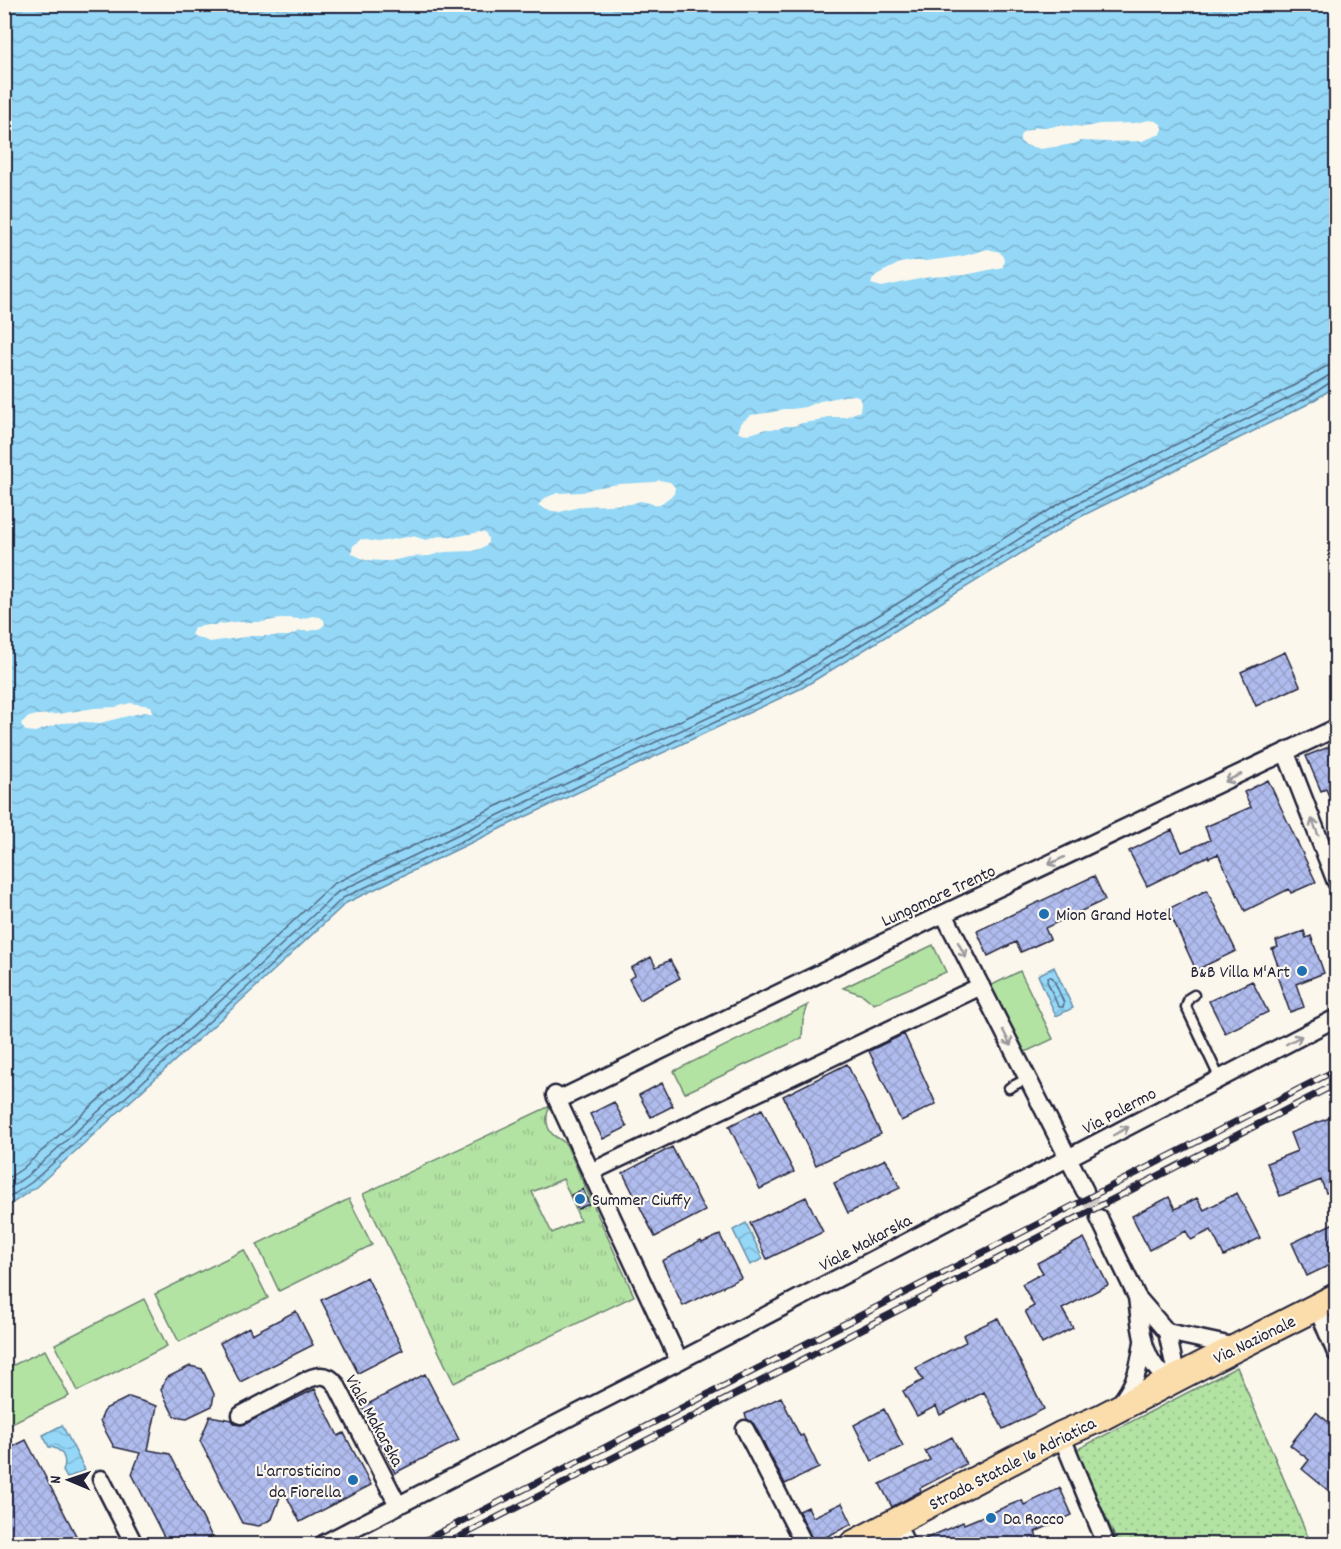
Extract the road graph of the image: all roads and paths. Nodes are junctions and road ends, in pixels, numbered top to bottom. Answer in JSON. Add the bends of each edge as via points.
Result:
{"nodes":[{"id":1,"x":1336,"y":728,"type":"edge"},
{"id":2,"x":1286,"y":753,"type":"junction"},
{"id":3,"x":1336,"y":882,"type":"edge"},
{"id":4,"x":944,"y":914,"type":"junction"},
{"id":5,"x":981,"y":986,"type":"junction"},
{"id":6,"x":1194,"y":995,"type":"dead end"},
{"id":7,"x":1336,"y":1018,"type":"edge"},
{"id":8,"x":1028,"y":1078,"type":"junction"},
{"id":9,"x":1220,"y":1079,"type":"junction"},
{"id":10,"x":1009,"y":1088,"type":"dead end"},
{"id":11,"x":1069,"y":1158,"type":"junction"},
{"id":12,"x":591,"y":1172,"type":"junction"},
{"id":13,"x":1085,"y":1191,"type":"tunnel mouth"},
{"id":14,"x":1099,"y":1218,"type":"tunnel mouth"},
{"id":15,"x":1137,"y":1297,"type":"junction"},
{"id":16,"x":1327,"y":1303,"type":"edge"},
{"id":17,"x":1167,"y":1332,"type":"junction"},
{"id":18,"x":1143,"y":1341,"type":"junction"},
{"id":19,"x":1237,"y":1347,"type":"junction"},
{"id":20,"x":1336,"y":1353,"type":"edge"},
{"id":21,"x":680,"y":1361,"type":"junction"},
{"id":22,"x":1171,"y":1381,"type":"junction"},
{"id":23,"x":1114,"y":1411,"type":"junction"},
{"id":24,"x":241,"y":1415,"type":"dead end"},
{"id":25,"x":745,"y":1429,"type":"dead end"},
{"id":26,"x":1061,"y":1435,"type":"junction"},
{"id":27,"x":101,"y":1479,"type":"dead end"},
{"id":28,"x":399,"y":1505,"type":"junction"},
{"id":29,"x":901,"y":1533,"type":"edge"},
{"id":30,"x":134,"y":1545,"type":"edge"},
{"id":31,"x":323,"y":1545,"type":"edge"},
{"id":32,"x":804,"y":1545,"type":"edge"},
{"id":33,"x":853,"y":1545,"type":"edge"},
{"id":34,"x":1106,"y":1545,"type":"edge"}],
"edges":[{"from":1,"to":2,"type":"street","name":"Lungomare Trento"},
{"from":3,"to":2,"type":"street","one_way":true},
{"from":2,"to":4,"type":"street","name":"Lungomare Trento","one_way":true},
{"from":4,"to":5,"type":"street","one_way":true},
{"from":4,"to":12,"type":"street","name":"Lungomare Trento","via":[[556,1097]]},
{"from":5,"to":8,"type":"street","one_way":true},
{"from":5,"to":12,"type":"street"},
{"from":6,"to":9,"type":"lane","via":[[1186,1007]]},
{"from":9,"to":7,"type":"street","name":"Via Palermo","one_way":true},
{"from":8,"to":10,"type":"lane"},
{"from":8,"to":11,"type":"street"},
{"from":11,"to":9,"type":"street","name":"Via Palermo","one_way":true},
{"from":11,"to":13,"type":"street"},
{"from":11,"to":21,"type":"street","name":"Viale Makarska"},
{"from":12,"to":21,"type":"street"},
{"from":14,"to":15,"type":"street"},
{"from":15,"to":17,"type":"street"},
{"from":15,"to":18,"type":"street"},
{"from":16,"to":19,"type":"main road","name":"Via Nazionale"},
{"from":16,"to":20,"type":"street"},
{"from":17,"to":19,"type":"street"},
{"from":17,"to":22,"type":"street","via":[[1175,1369]]},
{"from":18,"to":22,"type":"street","via":[[1155,1368]]},
{"from":18,"to":23,"type":"street","via":[[1130,1392]]},
{"from":19,"to":22,"type":"main road","name":"Via Nazionale"},
{"from":21,"to":28,"type":"street","name":"Viale Makarska"},
{"from":22,"to":23,"type":"main road","name":"Strada Statale 16 Adriatica"},
{"from":23,"to":26,"type":"main road","name":"Strada Statale 16 Adriatica"},
{"from":24,"to":28,"type":"street","name":"Viale Makarska","via":[[309,1378],[328,1377],[336,1384]]},
{"from":25,"to":32,"type":"street"},
{"from":26,"to":29,"type":"main road","name":"Strada Statale 16 Adriatica"},
{"from":26,"to":34,"type":"street"},
{"from":27,"to":30,"type":"street"},
{"from":28,"to":31,"type":"street","name":"Viale Makarska"},
{"from":29,"to":33,"type":"main road","name":"Strada Statale 16 Adriatica"}]}
